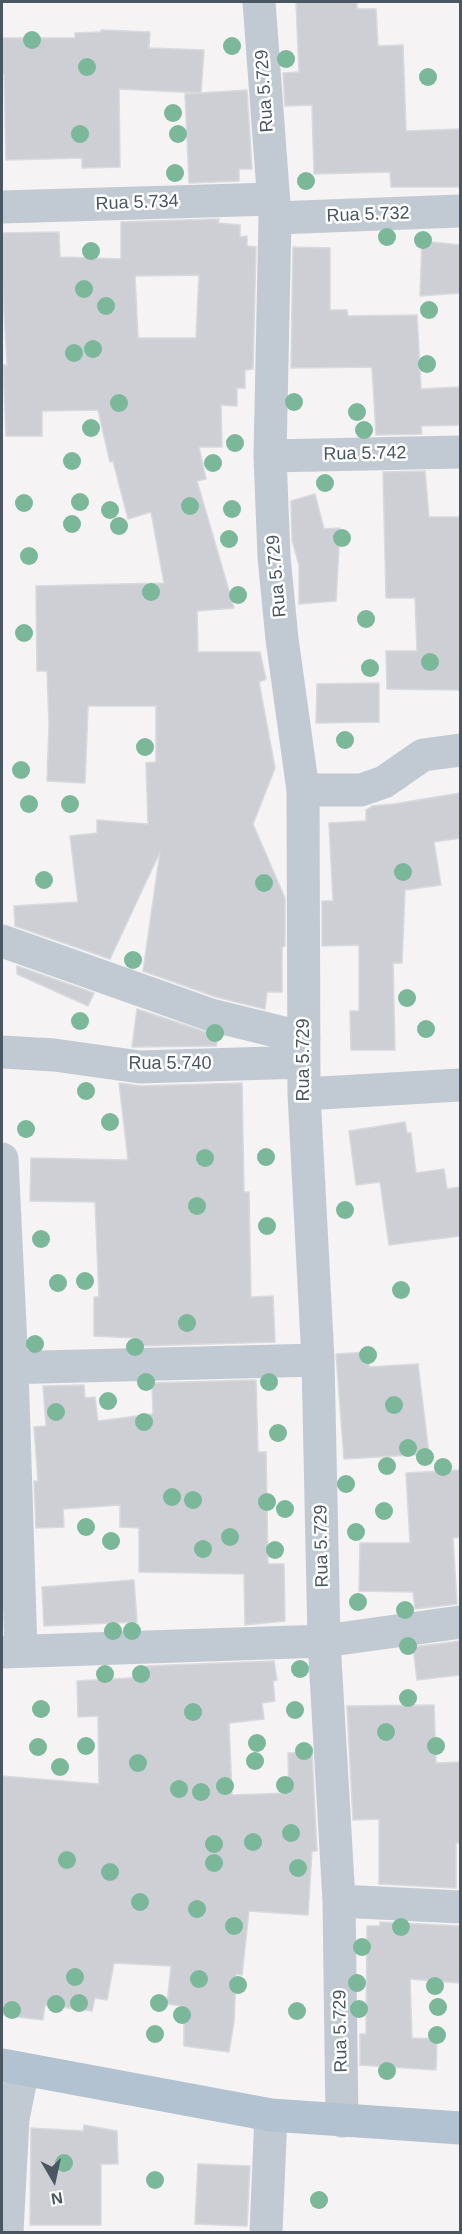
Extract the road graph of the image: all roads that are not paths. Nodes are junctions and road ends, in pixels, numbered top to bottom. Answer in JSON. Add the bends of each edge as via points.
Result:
{"nodes":[{"id":1,"x":259,"y":2,"type":"edge"},
{"id":2,"x":2,"y":207,"type":"edge"},
{"id":3,"x":274,"y":209,"type":"junction"},
{"id":4,"x":460,"y":211,"type":"edge"},
{"id":5,"x":460,"y":452,"type":"edge"},
{"id":6,"x":270,"y":456,"type":"junction"},
{"id":7,"x":460,"y":750,"type":"edge"},
{"id":8,"x":303,"y":790,"type":"junction"},
{"id":9,"x":2,"y":941,"type":"edge"},
{"id":10,"x":304,"y":1050,"type":"junction"},
{"id":11,"x":2,"y":1052,"type":"edge"},
{"id":12,"x":460,"y":1085,"type":"edge"},
{"id":13,"x":304,"y":1094,"type":"junction"},
{"id":14,"x":2,"y":1159,"type":"edge"},
{"id":15,"x":318,"y":1360,"type":"junction"},
{"id":16,"x":7,"y":1368,"type":"edge"},
{"id":17,"x":460,"y":1622,"type":"edge"},
{"id":18,"x":324,"y":1641,"type":"junction"},
{"id":19,"x":11,"y":1652,"type":"edge"},
{"id":20,"x":339,"y":1901,"type":"junction"},
{"id":21,"x":460,"y":1907,"type":"edge"},
{"id":22,"x":12,"y":2067,"type":"edge"},
{"id":23,"x":271,"y":2115,"type":"junction"},
{"id":24,"x":342,"y":2121,"type":"junction"},
{"id":25,"x":460,"y":2128,"type":"edge"},
{"id":26,"x":7,"y":2232,"type":"edge"},
{"id":27,"x":266,"y":2232,"type":"edge"}],
"edges":[{"from":1,"to":3,"type":"street","name":"Rua 5.729"},
{"from":2,"to":3,"type":"street","name":"Rua 5.734"},
{"from":3,"to":4,"type":"street","name":"Rua 5.732"},
{"from":3,"to":6,"type":"street","name":"Rua 5.729"},
{"from":5,"to":6,"type":"street","name":"Rua 5.742"},
{"from":6,"to":8,"type":"street","name":"Rua 5.729","via":[[282,639]]},
{"from":7,"to":8,"type":"street","via":[[423,755],[384,782],[361,790]]},
{"from":8,"to":10,"type":"street","name":"Rua 5.729"},
{"from":9,"to":10,"type":"street"},
{"from":10,"to":11,"type":"street","name":"Rua 5.740","via":[[140,1067]]},
{"from":10,"to":13,"type":"street","name":"Rua 5.729"},
{"from":12,"to":13,"type":"street"},
{"from":13,"to":15,"type":"street","name":"Rua 5.729"},
{"from":14,"to":16,"type":"street"},
{"from":15,"to":16,"type":"street"},
{"from":15,"to":18,"type":"street","name":"Rua 5.729"},
{"from":16,"to":19,"type":"street"},
{"from":17,"to":18,"type":"street"},
{"from":18,"to":19,"type":"street"},
{"from":18,"to":20,"type":"street","name":"Rua 5.729"},
{"from":20,"to":21,"type":"street"},
{"from":20,"to":24,"type":"street","name":"Rua 5.729"},
{"from":22,"to":23,"type":"main road"},
{"from":22,"to":26,"type":"street"},
{"from":23,"to":24,"type":"main road"},
{"from":23,"to":27,"type":"street"},
{"from":24,"to":25,"type":"main road"}]}
